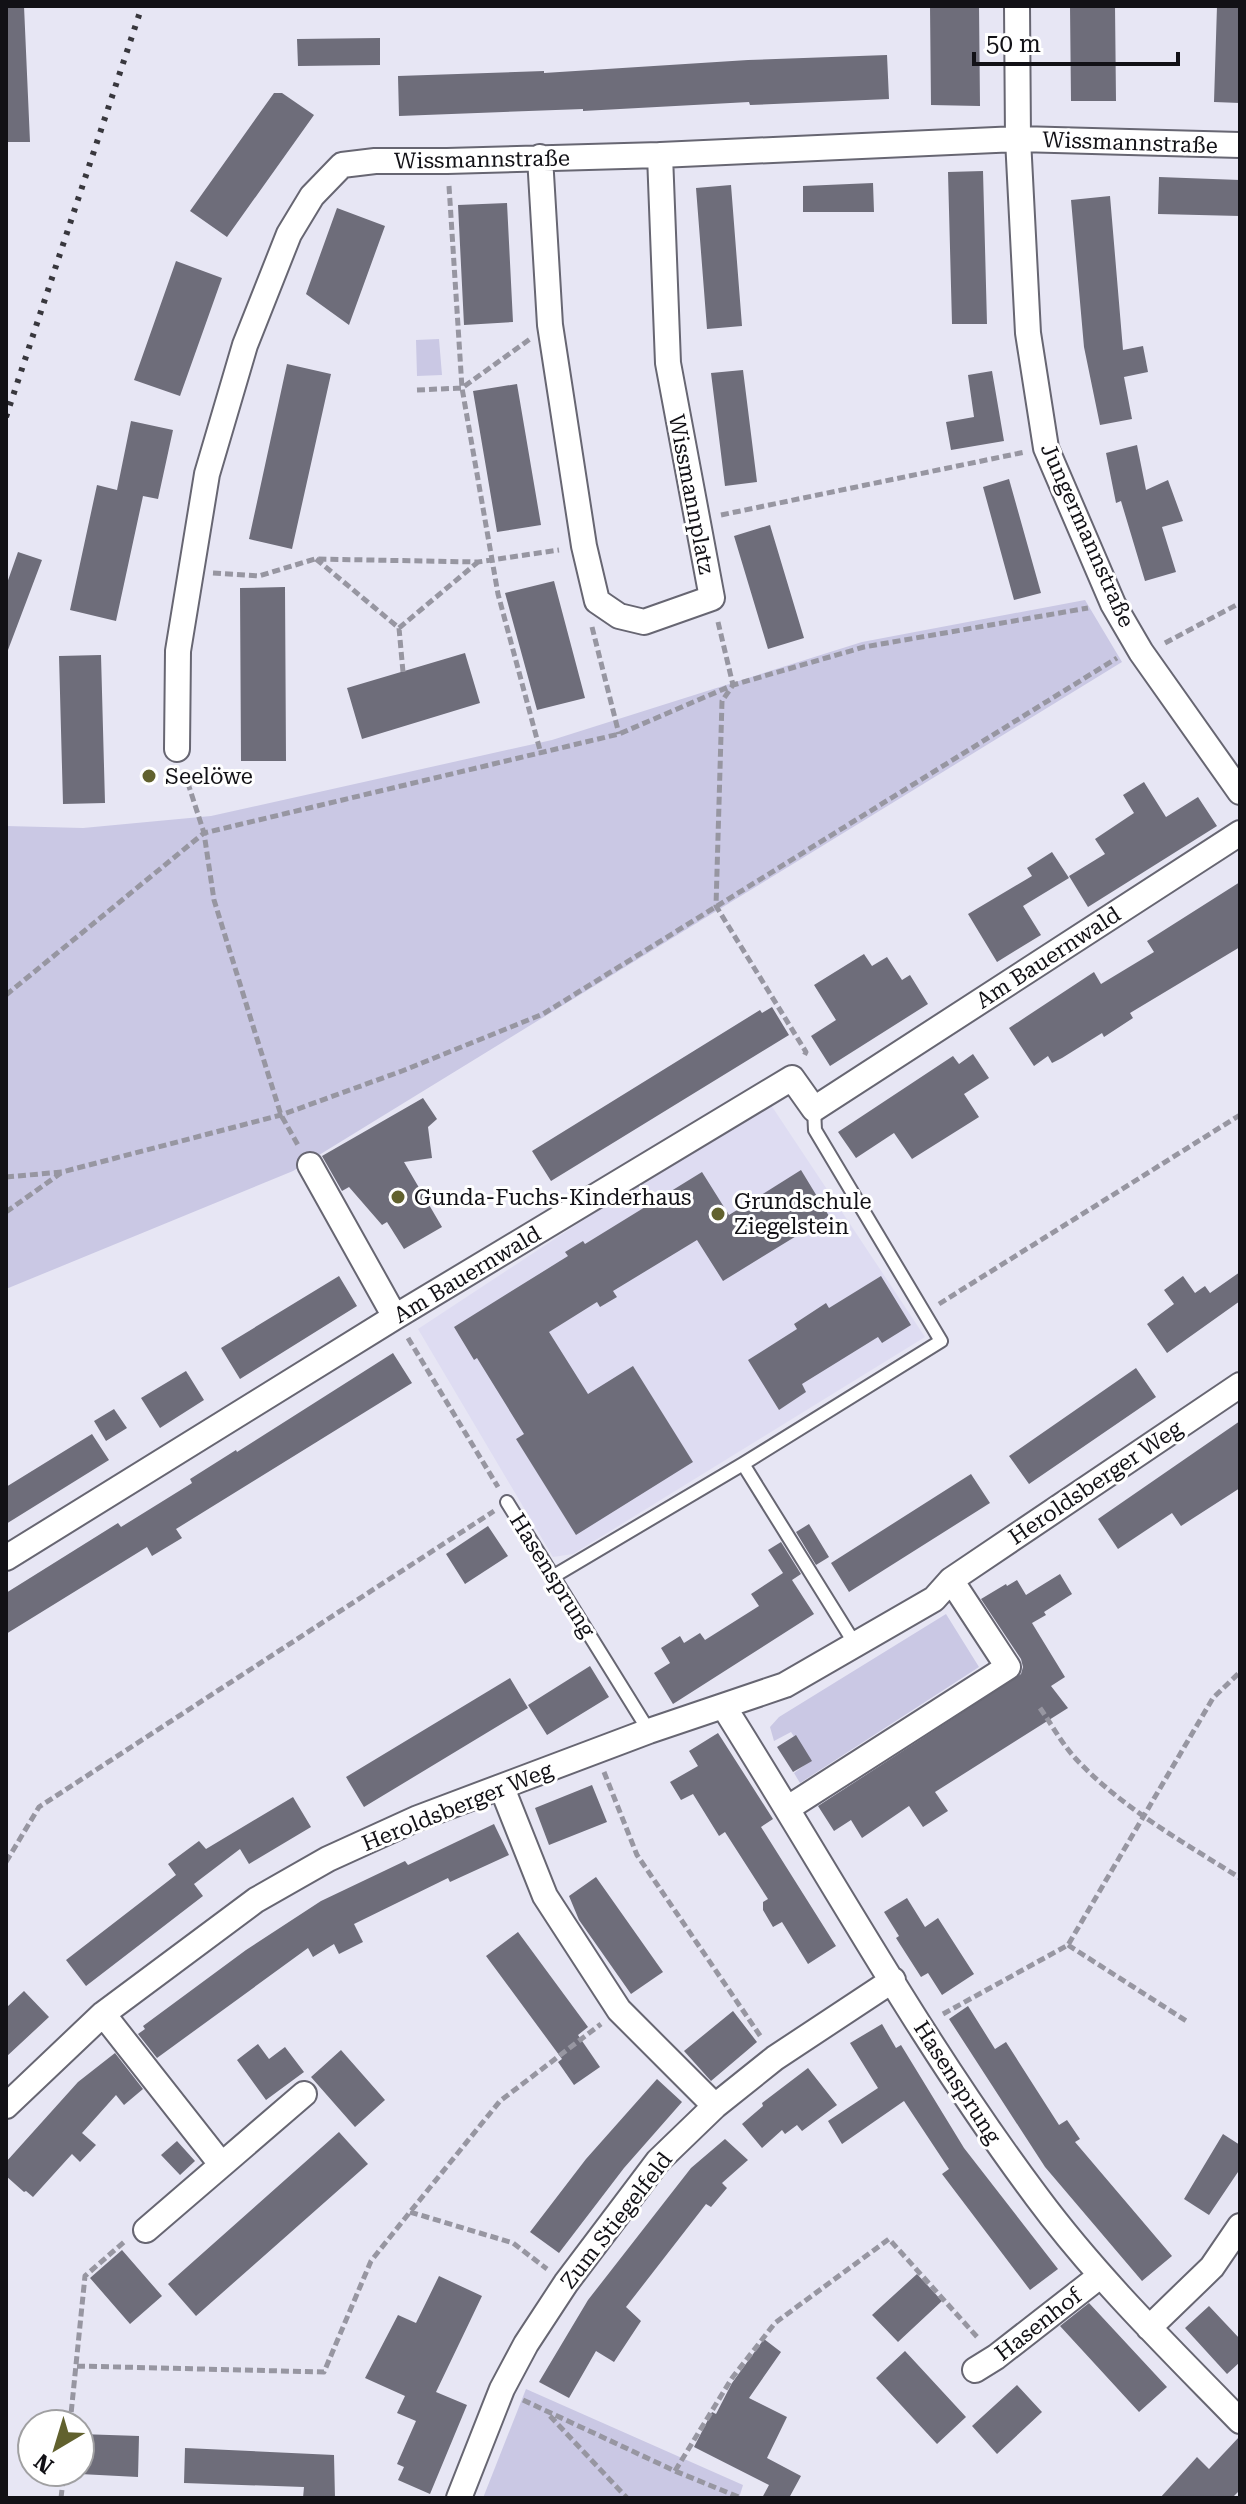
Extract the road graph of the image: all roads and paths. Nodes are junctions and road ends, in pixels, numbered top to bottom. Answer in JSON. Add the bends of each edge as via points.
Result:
{"nodes":[{"id":1,"x":1017,"y":6,"type":"edge"},
{"id":2,"x":1018,"y":139,"type":"junction"},
{"id":3,"x":1240,"y":145,"type":"edge"},
{"id":4,"x":660,"y":155,"type":"junction"},
{"id":5,"x":540,"y":157,"type":"junction"},
{"id":6,"x":447,"y":161,"type":"junction"},
{"id":7,"x":550,"y":325,"type":"junction"},
{"id":8,"x":462,"y":388,"type":"junction"},
{"id":9,"x":417,"y":390,"type":"dead end"},
{"id":10,"x":1046,"y":448,"type":"junction"},
{"id":11,"x":697,"y":520,"type":"junction"},
{"id":12,"x":584,"y":546,"type":"junction"},
{"id":13,"x":315,"y":559,"type":"junction"},
{"id":14,"x":493,"y":560,"type":"junction"},
{"id":15,"x":478,"y":562,"type":"junction"},
{"id":16,"x":190,"y":572,"type":"junction"},
{"id":17,"x":712,"y":598,"type":"junction"},
{"id":18,"x":597,"y":601,"type":"junction"},
{"id":19,"x":1240,"y":603,"type":"edge"},
{"id":20,"x":1113,"y":604,"type":"junction"},
{"id":21,"x":399,"y":628,"type":"junction"},
{"id":22,"x":1141,"y":652,"type":"junction"},
{"id":23,"x":403,"y":672,"type":"dead end"},
{"id":24,"x":733,"y":685,"type":"junction"},
{"id":25,"x":619,"y":734,"type":"junction"},
{"id":26,"x":177,"y":749,"type":"joint"},
{"id":27,"x":541,"y":754,"type":"junction"},
{"id":28,"x":1240,"y":792,"type":"edge"},
{"id":29,"x":204,"y":833,"type":"junction"},
{"id":30,"x":1240,"y":833,"type":"edge"},
{"id":31,"x":716,"y":906,"type":"junction"},
{"id":32,"x":6,"y":995,"type":"edge"},
{"id":33,"x":792,"y":1078,"type":"junction"},
{"id":34,"x":814,"y":1109,"type":"junction"},
{"id":35,"x":281,"y":1115,"type":"junction"},
{"id":36,"x":1240,"y":1115,"type":"edge"},
{"id":37,"x":310,"y":1165,"type":"joint"},
{"id":38,"x":62,"y":1172,"type":"junction"},
{"id":39,"x":6,"y":1177,"type":"edge"},
{"id":40,"x":6,"y":1212,"type":"edge"},
{"id":41,"x":924,"y":1313,"type":"junction"},
{"id":42,"x":395,"y":1317,"type":"junction"},
{"id":43,"x":1240,"y":1385,"type":"edge"},
{"id":44,"x":743,"y":1464,"type":"junction"},
{"id":45,"x":507,"y":1502,"type":"junction"},
{"id":46,"x":6,"y":1558,"type":"edge"},
{"id":47,"x":554,"y":1576,"type":"junction"},
{"id":48,"x":951,"y":1580,"type":"junction"},
{"id":49,"x":855,"y":1644,"type":"junction"},
{"id":50,"x":1240,"y":1672,"type":"edge"},
{"id":51,"x":724,"y":1707,"type":"junction"},
{"id":52,"x":1040,"y":1708,"type":"dead end"},
{"id":53,"x":649,"y":1731,"type":"junction"},
{"id":54,"x":596,"y":1752,"type":"junction"},
{"id":55,"x":502,"y":1788,"type":"junction"},
{"id":56,"x":788,"y":1808,"type":"junction"},
{"id":57,"x":1144,"y":1817,"type":"junction"},
{"id":58,"x":6,"y":1862,"type":"edge"},
{"id":59,"x":1240,"y":1878,"type":"edge"},
{"id":60,"x":1068,"y":1945,"type":"junction"},
{"id":61,"x":893,"y":1980,"type":"junction"},
{"id":62,"x":619,"y":2010,"type":"junction"},
{"id":63,"x":103,"y":2014,"type":"junction"},
{"id":64,"x":1188,"y":2022,"type":"dead end"},
{"id":65,"x":922,"y":2026,"type":"junction"},
{"id":66,"x":775,"y":2058,"type":"junction"},
{"id":67,"x":304,"y":2094,"type":"dead end"},
{"id":68,"x":6,"y":2106,"type":"edge"},
{"id":69,"x":715,"y":2106,"type":"junction"},
{"id":70,"x":221,"y":2164,"type":"junction"},
{"id":71,"x":410,"y":2212,"type":"junction"},
{"id":72,"x":1240,"y":2226,"type":"edge"},
{"id":73,"x":146,"y":2230,"type":"joint"},
{"id":74,"x":1100,"y":2276,"type":"junction"},
{"id":75,"x":566,"y":2283,"type":"junction"},
{"id":76,"x":1149,"y":2328,"type":"junction"},
{"id":77,"x":986,"y":2364,"type":"joint"},
{"id":78,"x":77,"y":2366,"type":"junction"},
{"id":79,"x":502,"y":2389,"type":"junction"},
{"id":80,"x":72,"y":2408,"type":"edge"},
{"id":81,"x":1234,"y":2410,"type":"edge"},
{"id":82,"x":546,"y":2412,"type":"junction"},
{"id":83,"x":675,"y":2471,"type":"junction"},
{"id":84,"x":459,"y":2498,"type":"edge"},
{"id":85,"x":627,"y":2498,"type":"edge"},
{"id":86,"x":741,"y":2498,"type":"edge"}],
"edges":[{"from":1,"to":2,"type":"street","name":"Jungermannstraße"},
{"from":2,"to":3,"type":"street","name":"Wissmannstraße"},
{"from":2,"to":4,"type":"street","name":"Wissmannstraße"},
{"from":2,"to":10,"type":"street","name":"Jungermannstraße","via":[[1028,333]]},
{"from":4,"to":5,"type":"street","name":"Wissmannstraße"},
{"from":4,"to":11,"type":"street","name":"Wissmannplatz","via":[[668,363]]},
{"from":5,"to":6,"type":"street","name":"Wissmannstraße"},
{"from":5,"to":7,"type":"street"},
{"from":6,"to":8,"type":"path"},
{"from":6,"to":16,"type":"street","name":"Wissmannstraße","via":[[342,165],[312,196],[289,234],[245,345],[207,474]]},
{"from":7,"to":8,"type":"path"},
{"from":7,"to":12,"type":"street"},
{"from":8,"to":9,"type":"path"},
{"from":8,"to":14,"type":"path"},
{"from":10,"to":11,"type":"path"},
{"from":10,"to":20,"type":"street","name":"Jungermannstraße"},
{"from":11,"to":17,"type":"street","name":"Wissmannplatz"},
{"from":12,"to":14,"type":"path"},
{"from":12,"to":18,"type":"street"},
{"from":13,"to":15,"type":"path"},
{"from":13,"to":16,"type":"path","via":[[259,576]]},
{"from":13,"to":21,"type":"path"},
{"from":14,"to":15,"type":"path"},
{"from":14,"to":27,"type":"path"},
{"from":15,"to":21,"type":"path"},
{"from":16,"to":26,"type":"street","name":"Wissmannstraße","via":[[178,651]]},
{"from":17,"to":18,"type":"street","name":"Wissmannplatz","via":[[644,622],[619,616]]},
{"from":17,"to":24,"type":"path"},
{"from":18,"to":25,"type":"path","via":[[588,614]]},
{"from":19,"to":22,"type":"path"},
{"from":20,"to":22,"type":"street","name":"Jungermannstraße"},
{"from":20,"to":24,"type":"path","via":[[864,647]]},
{"from":21,"to":23,"type":"path"},
{"from":22,"to":28,"type":"street","name":"Jungermannstraße"},
{"from":22,"to":31,"type":"path","via":[[1117,658]]},
{"from":24,"to":25,"type":"path"},
{"from":24,"to":31,"type":"path","via":[[722,701]]},
{"from":25,"to":27,"type":"path"},
{"from":26,"to":29,"type":"path"},
{"from":27,"to":29,"type":"path"},
{"from":29,"to":32,"type":"path"},
{"from":29,"to":35,"type":"path","via":[[214,900]]},
{"from":30,"to":34,"type":"street","name":"Am Bauernwald"},
{"from":31,"to":33,"type":"path","via":[[806,1052]]},
{"from":31,"to":35,"type":"path","via":[[543,1014]]},
{"from":33,"to":34,"type":"street"},
{"from":33,"to":42,"type":"street","name":"Am Bauernwald"},
{"from":34,"to":41,"type":"lane","via":[[815,1130]]},
{"from":35,"to":37,"type":"path"},
{"from":35,"to":38,"type":"path"},
{"from":36,"to":41,"type":"path"},
{"from":37,"to":42,"type":"street"},
{"from":38,"to":39,"type":"path"},
{"from":38,"to":40,"type":"path"},
{"from":41,"to":44,"type":"lane","via":[[941,1341]]},
{"from":42,"to":45,"type":"path"},
{"from":42,"to":46,"type":"street","name":"Am Bauernwald"},
{"from":43,"to":48,"type":"street","name":"Heroldsberger Weg"},
{"from":44,"to":47,"type":"lane"},
{"from":44,"to":49,"type":"lane"},
{"from":45,"to":47,"type":"lane","name":"Hasensprung"},
{"from":45,"to":58,"type":"path","via":[[39,1807]]},
{"from":47,"to":53,"type":"lane","name":"Hasensprung"},
{"from":48,"to":49,"type":"street","name":"Heroldsberger Weg","via":[[934,1599]]},
{"from":48,"to":56,"type":"street","via":[[1008,1667]]},
{"from":49,"to":51,"type":"street","name":"Heroldsberger Weg","via":[[785,1685]]},
{"from":50,"to":57,"type":"path","via":[[1213,1698]]},
{"from":51,"to":53,"type":"street","name":"Heroldsberger Weg"},
{"from":51,"to":56,"type":"street","name":"Hasensprung"},
{"from":52,"to":57,"type":"path","via":[[1073,1757]]},
{"from":53,"to":54,"type":"street","name":"Heroldsberger Weg"},
{"from":54,"to":55,"type":"street","name":"Heroldsberger Weg"},
{"from":54,"to":66,"type":"path","via":[[637,1855]]},
{"from":55,"to":62,"type":"street","via":[[545,1896]]},
{"from":55,"to":63,"type":"street","name":"Heroldsberger Weg","via":[[328,1859],[256,1900]]},
{"from":56,"to":61,"type":"street","name":"Hasensprung"},
{"from":57,"to":59,"type":"path"},
{"from":57,"to":60,"type":"path"},
{"from":60,"to":64,"type":"path"},
{"from":60,"to":65,"type":"path"},
{"from":61,"to":65,"type":"street","name":"Hasensprung"},
{"from":61,"to":66,"type":"street","name":"Zum Stiegelfeld"},
{"from":62,"to":69,"type":"street"},
{"from":62,"to":71,"type":"path","via":[[500,2101]]},
{"from":63,"to":68,"type":"street","name":"Heroldsberger Weg"},
{"from":63,"to":70,"type":"street"},
{"from":65,"to":74,"type":"street","name":"Hasensprung","via":[[976,2112]]},
{"from":66,"to":69,"type":"street","name":"Zum Stiegelfeld"},
{"from":67,"to":70,"type":"street"},
{"from":69,"to":75,"type":"street","name":"Zum Stiegelfeld","via":[[658,2161]]},
{"from":70,"to":73,"type":"street"},
{"from":71,"to":75,"type":"path","via":[[513,2243]]},
{"from":71,"to":78,"type":"path","via":[[371,2261],[324,2372]]},
{"from":72,"to":76,"type":"street","via":[[1205,2275]]},
{"from":73,"to":78,"type":"path","via":[[85,2276]]},
{"from":74,"to":76,"type":"street","name":"Hasensprung"},
{"from":74,"to":77,"type":"street","name":"Hasenhof"},
{"from":75,"to":79,"type":"street","name":"Zum Stiegelfeld"},
{"from":76,"to":81,"type":"street","name":"Hasensprung"},
{"from":77,"to":83,"type":"path","via":[[889,2239],[775,2323],[732,2378]]},
{"from":78,"to":80,"type":"path"},
{"from":79,"to":82,"type":"path"},
{"from":79,"to":84,"type":"street","name":"Zum Stiegelfeld"},
{"from":82,"to":83,"type":"path"},
{"from":82,"to":85,"type":"path"},
{"from":83,"to":86,"type":"path"}]}
